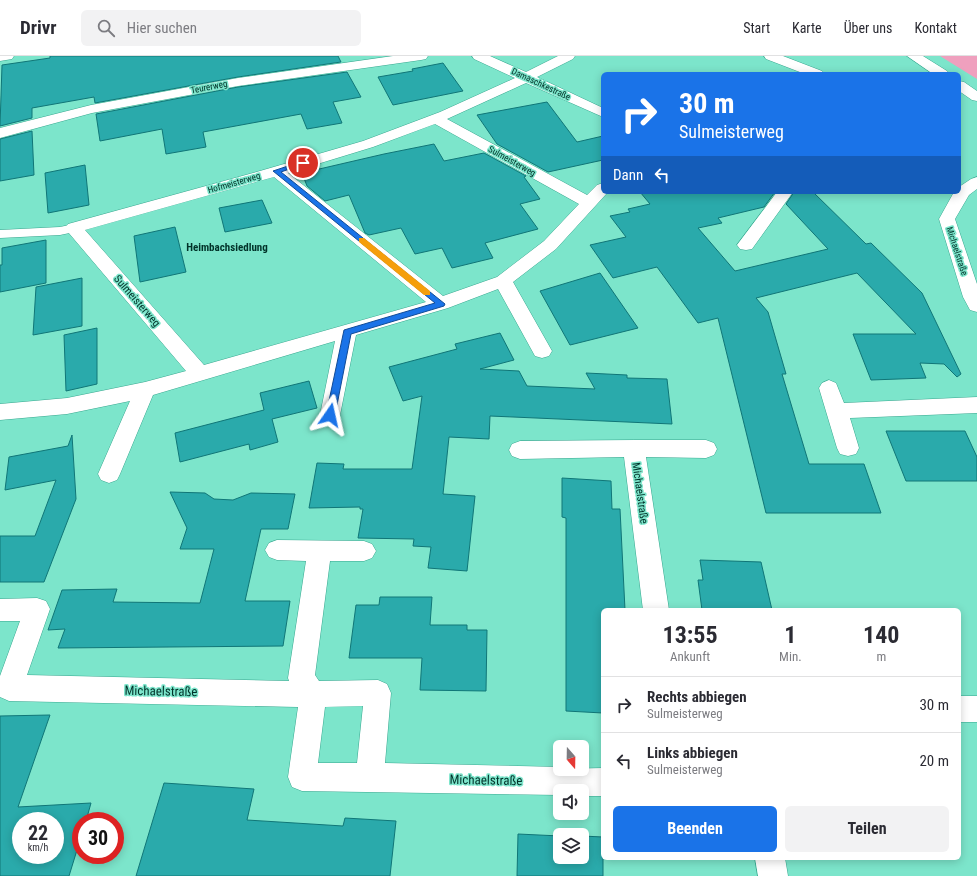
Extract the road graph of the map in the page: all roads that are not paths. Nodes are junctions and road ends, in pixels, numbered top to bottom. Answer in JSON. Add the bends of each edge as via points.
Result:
{"nodes":[{"id":1,"x":7,"y":56,"type":"edge"},
{"id":2,"x":421,"y":56,"type":"edge"},
{"id":3,"x":479,"y":56,"type":"edge"},
{"id":4,"x":568,"y":56,"type":"edge"},
{"id":5,"x":771,"y":56,"type":"edge"},
{"id":6,"x":914,"y":56,"type":"edge"},
{"id":7,"x":0,"y":57,"type":"edge"},
{"id":8,"x":812,"y":72,"type":"edge"},
{"id":9,"x":939,"y":72,"type":"edge"},
{"id":10,"x":527,"y":78,"type":"junction"},
{"id":11,"x":961,"y":86,"type":"edge"},
{"id":12,"x":977,"y":97,"type":"edge"},
{"id":13,"x":601,"y":111,"type":"edge"},
{"id":14,"x":436,"y":119,"type":"junction"},
{"id":15,"x":0,"y":133,"type":"edge"},
{"id":16,"x":276,"y":171,"type":"junction"},
{"id":17,"x":977,"y":182,"type":"edge"},
{"id":18,"x":601,"y":190,"type":"edge"},
{"id":19,"x":784,"y":194,"type":"edge"},
{"id":20,"x":961,"y":194,"type":"edge"},
{"id":21,"x":961,"y":194,"type":"edge"},
{"id":22,"x":589,"y":203,"type":"junction"},
{"id":23,"x":74,"y":228,"type":"junction"},
{"id":24,"x":0,"y":234,"type":"edge"},
{"id":25,"x":746,"y":245,"type":"dead end"},
{"id":26,"x":503,"y":281,"type":"junction"},
{"id":27,"x":441,"y":304,"type":"junction"},
{"id":28,"x":977,"y":306,"type":"edge"},
{"id":29,"x":347,"y":332,"type":"junction"},
{"id":30,"x":542,"y":351,"type":"dead end"},
{"id":31,"x":200,"y":374,"type":"junction"},
{"id":32,"x":829,"y":388,"type":"dead end"},
{"id":33,"x":144,"y":390,"type":"junction"},
{"id":34,"x":977,"y":405,"type":"edge"},
{"id":35,"x":837,"y":411,"type":"junction"},
{"id":36,"x":0,"y":412,"type":"edge"},
{"id":37,"x":330,"y":415,"type":"dead end"},
{"id":38,"x":634,"y":448,"type":"junction"},
{"id":39,"x":848,"y":448,"type":"dead end"},
{"id":40,"x":706,"y":449,"type":"dead end"},
{"id":41,"x":520,"y":450,"type":"dead end"},
{"id":42,"x":109,"y":474,"type":"dead end"},
{"id":43,"x":277,"y":550,"type":"dead end"},
{"id":44,"x":364,"y":551,"type":"dead end"},
{"id":45,"x":319,"y":552,"type":"junction"},
{"id":46,"x":656,"y":608,"type":"edge"},
{"id":47,"x":0,"y":610,"type":"edge"},
{"id":48,"x":5,"y":688,"type":"edge"},
{"id":49,"x":313,"y":694,"type":"junction"},
{"id":50,"x":961,"y":709,"type":"edge"},
{"id":51,"x":977,"y":709,"type":"edge"},
{"id":52,"x":370,"y":777,"type":"junction"},
{"id":53,"x":601,"y":782,"type":"edge"},
{"id":54,"x":770,"y":860,"type":"edge"},
{"id":55,"x":774,"y":876,"type":"edge"}],
"edges":[{"from":1,"to":7,"type":"street"},
{"from":2,"to":15,"type":"street","name":"Teurerweg","via":[[230,83],[91,109]]},
{"from":3,"to":10,"type":"street","name":"Damaschkestraße"},
{"from":4,"to":10,"type":"street","name":"Hofmeisterweg"},
{"from":5,"to":8,"type":"street"},
{"from":6,"to":9,"type":"street"},
{"from":10,"to":13,"type":"street","name":"Damaschkestraße"},
{"from":10,"to":14,"type":"street","name":"Hofmeisterweg"},
{"from":11,"to":12,"type":"street"},
{"from":14,"to":16,"type":"street","name":"Hofmeisterweg","via":[[369,143]]},
{"from":14,"to":22,"type":"street","name":"Sulmeisterweg"},
{"from":16,"to":23,"type":"street","name":"Hofmeisterweg"},
{"from":16,"to":27,"type":"street"},
{"from":17,"to":20,"type":"street","name":"Michaelstraße"},
{"from":18,"to":22,"type":"street"},
{"from":19,"to":25,"type":"street"},
{"from":21,"to":28,"type":"street","name":"Michaelstraße","via":[[947,219]]},
{"from":22,"to":26,"type":"street","via":[[550,245]]},
{"from":23,"to":24,"type":"lane","name":"Hofmeisterweg"},
{"from":23,"to":31,"type":"street","name":"Sulmeisterweg"},
{"from":26,"to":27,"type":"street"},
{"from":26,"to":30,"type":"street"},
{"from":27,"to":29,"type":"street"},
{"from":29,"to":31,"type":"street"},
{"from":29,"to":37,"type":"street"},
{"from":31,"to":33,"type":"street"},
{"from":32,"to":35,"type":"street"},
{"from":33,"to":36,"type":"street","via":[[67,406]]},
{"from":33,"to":42,"type":"street"},
{"from":34,"to":35,"type":"street"},
{"from":35,"to":39,"type":"street"},
{"from":38,"to":40,"type":"street","name":"Michaelstraße"},
{"from":38,"to":41,"type":"street","name":"Michaelstraße"},
{"from":38,"to":46,"type":"street","name":"Michaelstraße"},
{"from":43,"to":45,"type":"street"},
{"from":44,"to":45,"type":"street"},
{"from":45,"to":49,"type":"street","via":[[301,678]]},
{"from":47,"to":48,"type":"street","name":"Michaelstraße","via":[[36,609]]},
{"from":48,"to":49,"type":"street","name":"Michaelstraße"},
{"from":49,"to":52,"type":"street","name":"Michaelstraße","via":[[378,693]]},
{"from":49,"to":52,"type":"street","name":"Michaelstraße","via":[[302,777]]},
{"from":50,"to":51,"type":"street"},
{"from":52,"to":53,"type":"street","name":"Michaelstraße"},
{"from":54,"to":55,"type":"street"}]}
